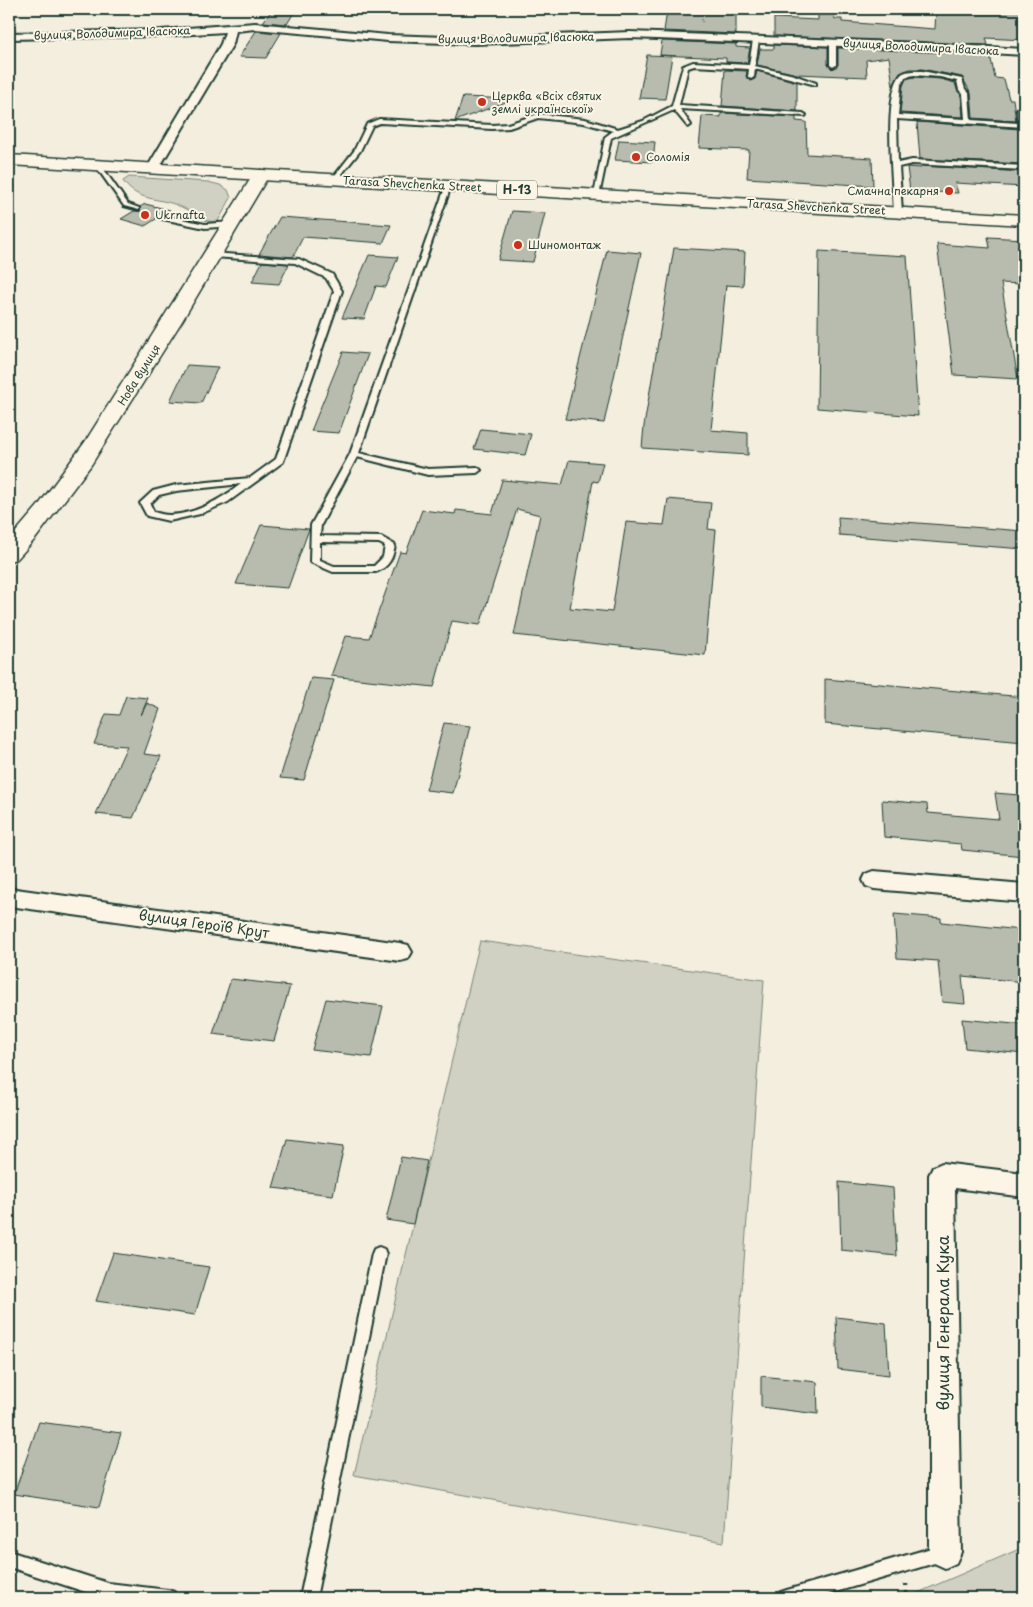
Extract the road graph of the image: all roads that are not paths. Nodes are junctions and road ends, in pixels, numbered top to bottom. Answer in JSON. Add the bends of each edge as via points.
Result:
{"nodes":[{"id":1,"x":231,"y":29,"type":"junction"},
{"id":2,"x":9,"y":36,"type":"edge"},
{"id":3,"x":756,"y":40,"type":"junction"},
{"id":4,"x":833,"y":43,"type":"junction"},
{"id":5,"x":1024,"y":52,"type":"edge"},
{"id":6,"x":833,"y":65,"type":"dead end"},
{"id":7,"x":752,"y":67,"type":"junction"},
{"id":8,"x":751,"y":77,"type":"dead end"},
{"id":9,"x":814,"y":84,"type":"dead end"},
{"id":10,"x":674,"y":107,"type":"junction"},
{"id":11,"x":1020,"y":109,"type":"dead end"},
{"id":12,"x":803,"y":115,"type":"dead end"},
{"id":13,"x":896,"y":117,"type":"junction"},
{"id":14,"x":968,"y":121,"type":"junction"},
{"id":15,"x":688,"y":125,"type":"dead end"},
{"id":16,"x":1023,"y":125,"type":"edge"},
{"id":17,"x":618,"y":131,"type":"junction"},
{"id":18,"x":9,"y":160,"type":"edge"},
{"id":19,"x":896,"y":164,"type":"junction"},
{"id":20,"x":98,"y":165,"type":"junction"},
{"id":21,"x":153,"y":168,"type":"junction"},
{"id":22,"x":1024,"y":168,"type":"edge"},
{"id":23,"x":335,"y":179,"type":"junction"},
{"id":24,"x":258,"y":180,"type":"junction"},
{"id":25,"x":448,"y":186,"type":"junction"},
{"id":26,"x":597,"y":195,"type":"junction"},
{"id":27,"x":137,"y":209,"type":"dead end"},
{"id":28,"x":898,"y":212,"type":"junction"},
{"id":29,"x":161,"y":216,"type":"dead end"},
{"id":30,"x":1024,"y":220,"type":"edge"},
{"id":31,"x":232,"y":224,"type":"junction"},
{"id":32,"x":214,"y":255,"type":"junction"},
{"id":33,"x":354,"y":454,"type":"junction"},
{"id":34,"x":477,"y":470,"type":"dead end"},
{"id":35,"x":254,"y":480,"type":"junction"},
{"id":36,"x":316,"y":539,"type":"junction"},
{"id":37,"x":9,"y":554,"type":"edge"},
{"id":38,"x":874,"y":880,"type":"dead end"},
{"id":39,"x":1024,"y":893,"type":"edge"},
{"id":40,"x":9,"y":897,"type":"edge"},
{"id":41,"x":400,"y":952,"type":"dead end"},
{"id":42,"x":1024,"y":1185,"type":"edge"},
{"id":43,"x":380,"y":1254,"type":"dead end"},
{"id":44,"x":945,"y":1552,"type":"joint"},
{"id":45,"x":9,"y":1560,"type":"edge"},
{"id":46,"x":168,"y":1598,"type":"edge"},
{"id":47,"x":308,"y":1598,"type":"edge"},
{"id":48,"x":787,"y":1598,"type":"edge"}],
"edges":[{"from":1,"to":2,"type":"street","name":"вулиця Володимира Івасюка"},
{"from":1,"to":3,"type":"street","name":"вулиця Володимира Івасюка","via":[[275,26],[388,38],[475,41],[630,35]]},
{"from":1,"to":21,"type":"street","via":[[227,44]]},
{"from":3,"to":4,"type":"street","name":"вулиця Володимира Івасюка"},
{"from":3,"to":7,"type":"lane"},
{"from":4,"to":5,"type":"street","name":"вулиця Володимира Івасюка"},
{"from":4,"to":6,"type":"lane"},
{"from":7,"to":8,"type":"lane"},
{"from":7,"to":9,"type":"lane"},
{"from":7,"to":10,"type":"lane","via":[[693,64],[685,67]]},
{"from":10,"to":12,"type":"lane"},
{"from":10,"to":15,"type":"lane"},
{"from":10,"to":17,"type":"lane"},
{"from":11,"to":16,"type":"lane"},
{"from":13,"to":14,"type":"lane"},
{"from":13,"to":14,"type":"lane","via":[[897,86],[903,75],[910,73],[950,76],[960,80],[966,93]]},
{"from":13,"to":19,"type":"lane"},
{"from":14,"to":16,"type":"lane"},
{"from":17,"to":23,"type":"lane","via":[[585,121],[538,116],[509,126],[492,127],[379,121],[369,125],[357,152]]},
{"from":17,"to":26,"type":"lane","via":[[608,137]]},
{"from":18,"to":20,"type":"main road","name":"Tarasa Shevchenka Street","number":"Н-13"},
{"from":19,"to":22,"type":"lane"},
{"from":19,"to":28,"type":"lane"},
{"from":20,"to":21,"type":"main road","name":"Tarasa Shevchenka Street","number":"Н-13"},
{"from":20,"to":27,"type":"lane","via":[[126,205]]},
{"from":21,"to":24,"type":"main road","name":"Tarasa Shevchenka Street","number":"Н-13"},
{"from":23,"to":24,"type":"main road","name":"Tarasa Shevchenka Street","number":"Н-13"},
{"from":23,"to":25,"type":"main road","name":"Tarasa Shevchenka Street","number":"Н-13"},
{"from":24,"to":31,"type":"main road","name":"Нова вулиця"},
{"from":25,"to":26,"type":"main road","name":"Tarasa Shevchenka Street","number":"Н-13"},
{"from":25,"to":33,"type":"lane"},
{"from":26,"to":28,"type":"main road","name":"Tarasa Shevchenka Street","number":"Н-13"},
{"from":28,"to":30,"type":"main road","name":"Tarasa Shevchenka Street","number":"Н-13"},
{"from":29,"to":31,"type":"lane","via":[[205,226]]},
{"from":31,"to":32,"type":"main road","name":"Нова вулиця"},
{"from":32,"to":35,"type":"lane","via":[[296,261],[329,276],[338,291],[280,460]]},
{"from":32,"to":37,"type":"main road","name":"Нова вулиця","via":[[91,451],[40,520]]},
{"from":33,"to":34,"type":"lane","via":[[428,472]]},
{"from":33,"to":36,"type":"lane","via":[[316,525]]},
{"from":35,"to":35,"type":"lane","via":[[225,500],[197,512],[169,518],[150,514],[145,503],[156,493],[176,488]]},
{"from":36,"to":36,"type":"lane","via":[[315,562],[333,569],[376,569],[388,558],[390,545],[382,540]]},
{"from":38,"to":39,"type":"street"},
{"from":40,"to":41,"type":"street","name":"вулиця Героїв Крут"},
{"from":42,"to":44,"type":"street","name":"вулиця Генерала Кука","via":[[942,1175]]},
{"from":43,"to":47,"type":"lane"},
{"from":44,"to":48,"type":"lane"},
{"from":45,"to":46,"type":"lane","via":[[108,1591]]}]}
